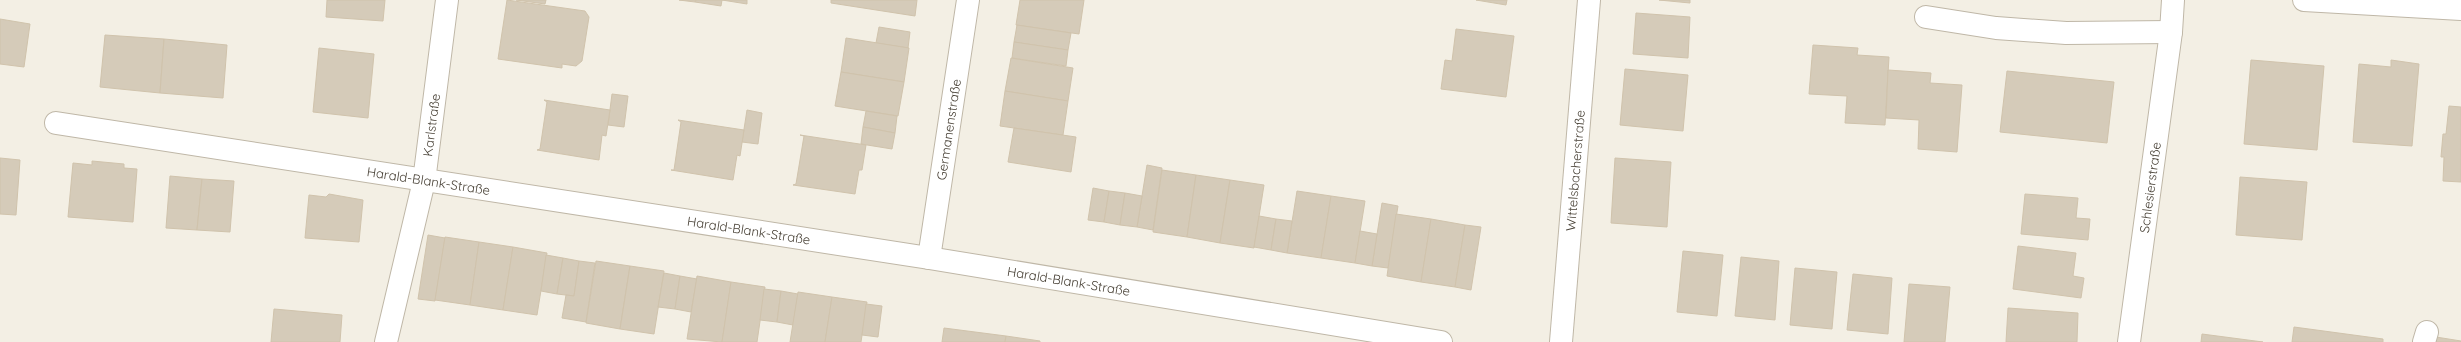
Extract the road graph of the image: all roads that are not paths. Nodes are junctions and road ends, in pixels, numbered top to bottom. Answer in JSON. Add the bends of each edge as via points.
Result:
{"nodes":[{"id":1,"x":447,"y":0,"type":"edge"},
{"id":2,"x":968,"y":0,"type":"edge"},
{"id":3,"x":1590,"y":0,"type":"edge"},
{"id":4,"x":2173,"y":0,"type":"edge"},
{"id":5,"x":2304,"y":0,"type":"edge"},
{"id":6,"x":2461,"y":9,"type":"edge"},
{"id":7,"x":1926,"y":17,"type":"dead end"},
{"id":8,"x":2171,"y":32,"type":"junction"},
{"id":9,"x":56,"y":123,"type":"dead end"},
{"id":10,"x":424,"y":180,"type":"junction"},
{"id":11,"x":929,"y":258,"type":"junction"},
{"id":12,"x":386,"y":342,"type":"edge"},
{"id":13,"x":1441,"y":342,"type":"edge"},
{"id":14,"x":1561,"y":342,"type":"edge"},
{"id":15,"x":2129,"y":342,"type":"edge"}],
"edges":[{"from":1,"to":10,"type":"street","name":"Karlstraße"},
{"from":2,"to":11,"type":"street","name":"Germanenstraße"},
{"from":3,"to":14,"type":"street","name":"Wittelsbacherstraße"},
{"from":4,"to":8,"type":"street","name":"Schlesierstraße"},
{"from":5,"to":6,"type":"street"},
{"from":7,"to":8,"type":"street","via":[[1996,28],[2066,33]]},
{"from":8,"to":15,"type":"street","name":"Schlesierstraße"},
{"from":9,"to":10,"type":"street","name":"Harald-Blank-Straße"},
{"from":10,"to":11,"type":"street","name":"Harald-Blank-Straße"},
{"from":10,"to":12,"type":"street","name":"Karlstraße"},
{"from":11,"to":13,"type":"street","name":"Harald-Blank-Straße"}]}
